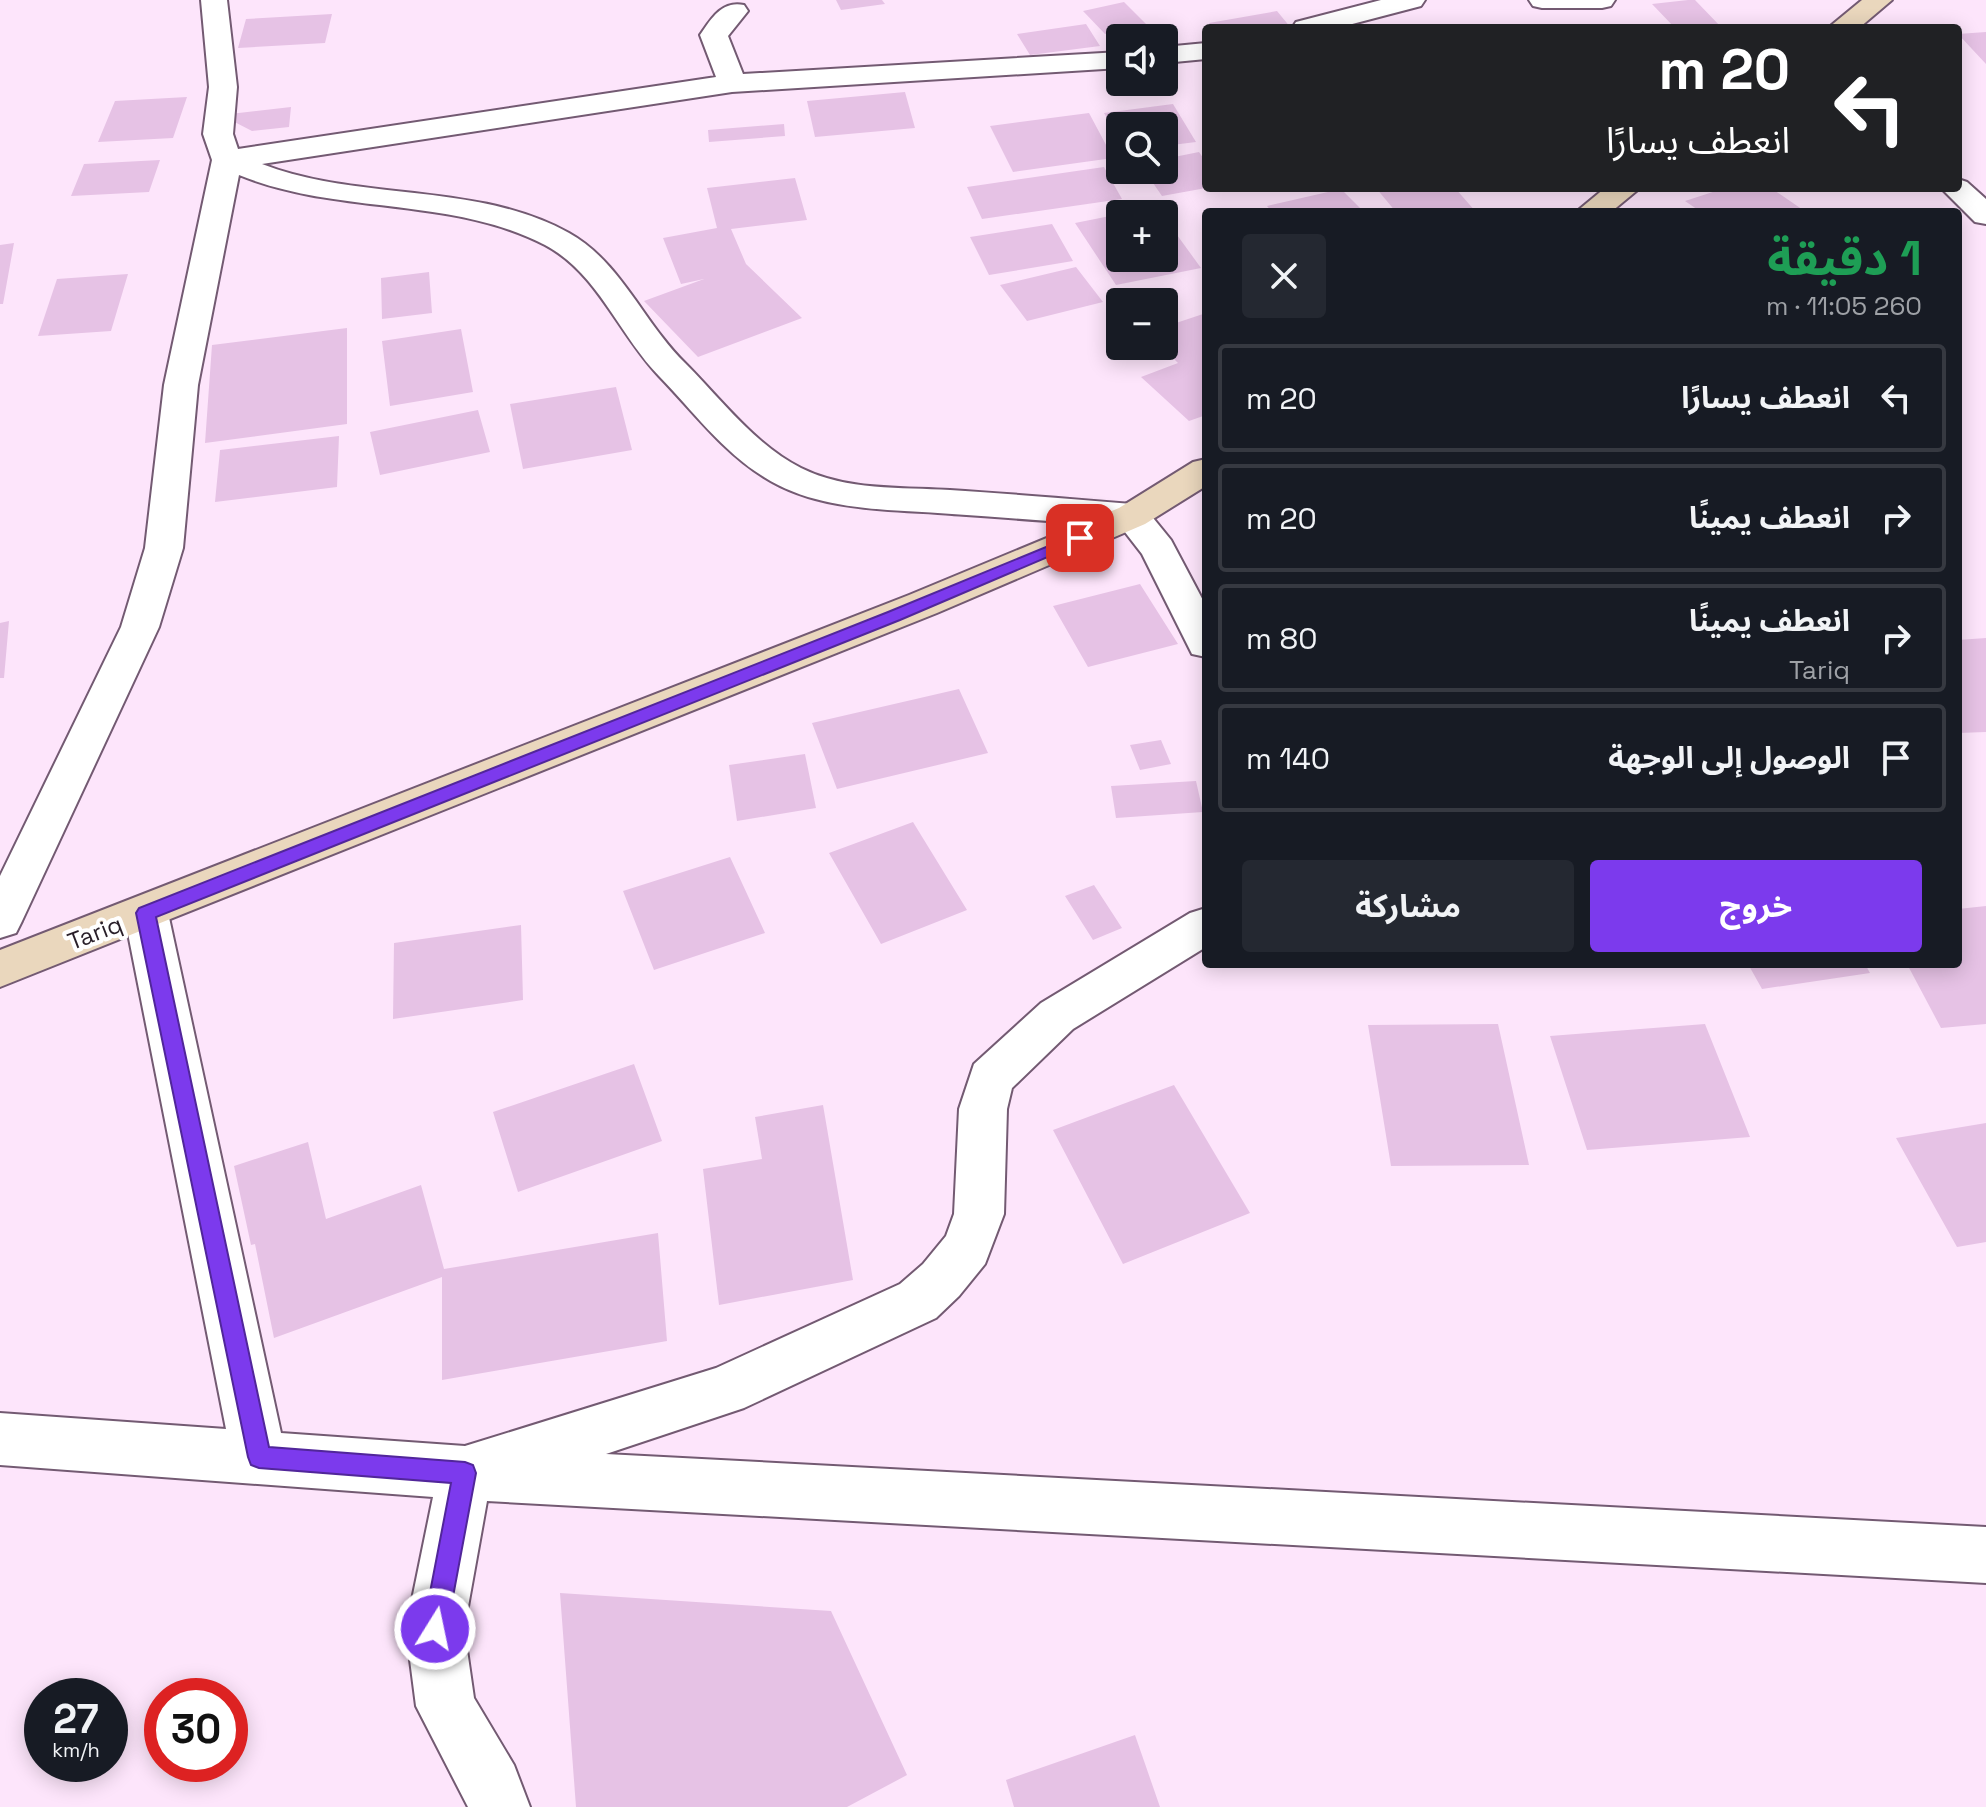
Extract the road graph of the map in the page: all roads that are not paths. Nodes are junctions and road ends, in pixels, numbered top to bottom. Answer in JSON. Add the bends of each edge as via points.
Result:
{"nodes":[{"id":1,"x":214,"y":0,"type":"edge"},
{"id":2,"x":1412,"y":0,"type":"edge"},
{"id":3,"x":1542,"y":0,"type":"edge"},
{"id":4,"x":1602,"y":0,"type":"edge"},
{"id":5,"x":1879,"y":0,"type":"edge"},
{"id":6,"x":734,"y":11,"type":"dead end"},
{"id":7,"x":1321,"y":24,"type":"edge"},
{"id":8,"x":1847,"y":24,"type":"edge"},
{"id":9,"x":1202,"y":51,"type":"edge"},
{"id":10,"x":1178,"y":54,"type":"edge"},
{"id":11,"x":1106,"y":61,"type":"edge"},
{"id":12,"x":732,"y":83,"type":"junction"},
{"id":13,"x":227,"y":160,"type":"junction"},
{"id":14,"x":1619,"y":192,"type":"edge"},
{"id":15,"x":1960,"y":192,"type":"edge"},
{"id":16,"x":1597,"y":208,"type":"edge"},
{"id":17,"x":1986,"y":215,"type":"edge"},
{"id":18,"x":1202,"y":472,"type":"edge"},
{"id":19,"x":1132,"y":516,"type":"junction"},
{"id":20,"x":1202,"y":636,"type":"edge"},
{"id":21,"x":146,"y":913,"type":"junction"},
{"id":22,"x":0,"y":921,"type":"edge"},
{"id":23,"x":1202,"y":927,"type":"edge"},
{"id":24,"x":0,"y":969,"type":"edge"},
{"id":25,"x":0,"y":1439,"type":"edge"},
{"id":26,"x":259,"y":1457,"type":"junction"},
{"id":27,"x":465,"y":1473,"type":"junction"},
{"id":28,"x":1986,"y":1555,"type":"edge"},
{"id":29,"x":499,"y":1807,"type":"edge"}],
"edges":[{"from":1,"to":13,"type":"street","via":[[223,87],[218,134]]},
{"from":2,"to":7,"type":"street"},
{"from":3,"to":4,"type":"street"},
{"from":5,"to":8,"type":"main road"},
{"from":6,"to":12,"type":"street","via":[[714,35]]},
{"from":9,"to":10,"type":"street"},
{"from":11,"to":12,"type":"street"},
{"from":12,"to":13,"type":"street"},
{"from":13,"to":19,"type":"street","via":[[273,180],[518,222],[558,239],[612,285],[656,354],[759,457],[789,477],[825,490],[876,497]]},
{"from":13,"to":22,"type":"street","via":[[181,385],[164,548],[140,627]]},
{"from":14,"to":16,"type":"main road"},
{"from":15,"to":17,"type":"street"},
{"from":18,"to":19,"type":"main road","name":"Tariq"},
{"from":19,"to":20,"type":"street","via":[[1158,549]]},
{"from":19,"to":21,"type":"main road","name":"Tariq"},
{"from":21,"to":24,"type":"main road","name":"Tariq"},
{"from":21,"to":26,"type":"street"},
{"from":23,"to":27,"type":"street","via":[[1057,1016],[991,1078],[983,1109],[979,1214],[967,1248],[918,1301],[725,1390]]},
{"from":25,"to":26,"type":"street"},
{"from":26,"to":27,"type":"street"},
{"from":27,"to":28,"type":"street"},
{"from":27,"to":29,"type":"street","via":[[435,1629],[446,1706]]}]}
